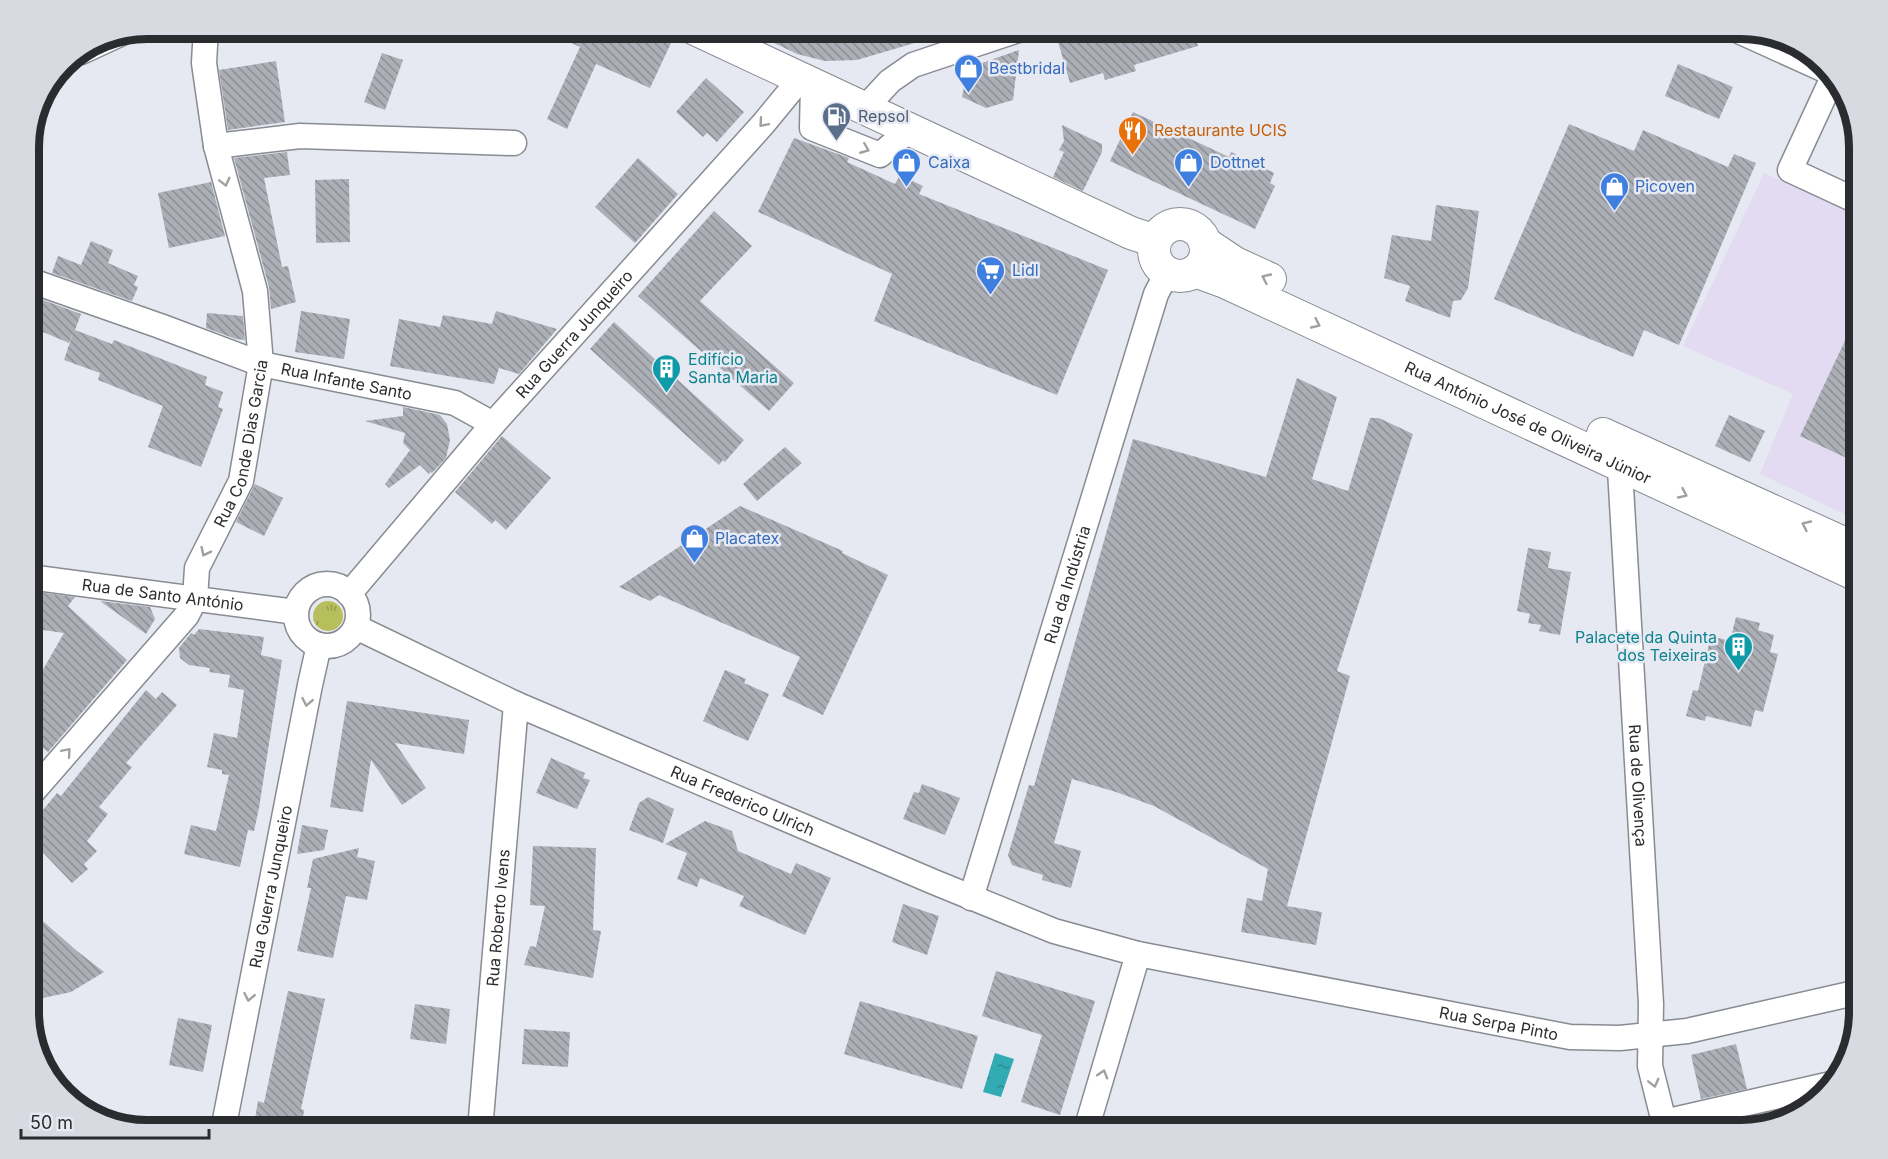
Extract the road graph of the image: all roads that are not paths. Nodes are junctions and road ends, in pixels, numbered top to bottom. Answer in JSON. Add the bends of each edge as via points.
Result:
{"nodes":[{"id":1,"x":205,"y":39,"type":"edge"},
{"id":2,"x":717,"y":39,"type":"edge"},
{"id":3,"x":991,"y":39,"type":"edge"},
{"id":4,"x":1760,"y":41,"type":"edge"},
{"id":5,"x":1809,"y":63,"type":"edge"},
{"id":6,"x":807,"y":81,"type":"junction"},
{"id":7,"x":1830,"y":85,"type":"edge"},
{"id":8,"x":864,"y":108,"type":"junction"},
{"id":9,"x":910,"y":129,"type":"junction"},
{"id":10,"x":514,"y":143,"type":"dead end"},
{"id":11,"x":216,"y":146,"type":"junction"},
{"id":12,"x":1849,"y":196,"type":"edge"},
{"id":13,"x":1155,"y":241,"type":"junction"},
{"id":14,"x":1189,"y":262,"type":"junction"},
{"id":15,"x":39,"y":284,"type":"edge"},
{"id":16,"x":261,"y":364,"type":"junction"},
{"id":17,"x":493,"y":424,"type":"junction"},
{"id":18,"x":1619,"y":453,"type":"junction"},
{"id":19,"x":1849,"y":546,"type":"edge"},
{"id":20,"x":1849,"y":571,"type":"edge"},
{"id":21,"x":39,"y":578,"type":"edge"},
{"id":22,"x":349,"y":594,"type":"junction"},
{"id":23,"x":195,"y":599,"type":"junction"},
{"id":24,"x":296,"y":612,"type":"junction"},
{"id":25,"x":356,"y":627,"type":"junction"},
{"id":26,"x":320,"y":645,"type":"junction"},
{"id":27,"x":516,"y":704,"type":"junction"},
{"id":28,"x":39,"y":785,"type":"edge"},
{"id":29,"x":972,"y":898,"type":"junction"},
{"id":30,"x":1138,"y":954,"type":"junction"},
{"id":31,"x":1849,"y":994,"type":"edge"},
{"id":32,"x":1650,"y":1036,"type":"junction"},
{"id":33,"x":1818,"y":1087,"type":"edge"},
{"id":34,"x":225,"y":1120,"type":"edge"},
{"id":35,"x":481,"y":1120,"type":"edge"},
{"id":36,"x":1089,"y":1120,"type":"edge"},
{"id":37,"x":1664,"y":1120,"type":"edge"},
{"id":38,"x":1689,"y":1120,"type":"edge"}],
"edges":[{"from":1,"to":11,"type":"street","name":"Rua Conde Dias Garcia","via":[[204,63]]},
{"from":2,"to":6,"type":"main road"},
{"from":3,"to":8,"type":"street","via":[[913,65],[890,81]]},
{"from":4,"to":5,"type":"street"},
{"from":6,"to":8,"type":"main road"},
{"from":6,"to":9,"type":"street","one_way":true,"via":[[812,128],[880,155]]},
{"from":6,"to":17,"type":"street","name":"Rua Guerra Junqueiro","one_way":true,"via":[[764,123]]},
{"from":7,"to":12,"type":"street","via":[[1791,170]]},
{"from":8,"to":9,"type":"main road"},
{"from":9,"to":13,"type":"main road"},
{"from":10,"to":11,"type":"street","via":[[300,136]]},
{"from":11,"to":16,"type":"street","name":"Rua Conde Dias Garcia","one_way":true,"via":[[255,291]]},
{"from":13,"to":14,"type":"main road","via":[[1155,259],[1160,267]]},
{"from":13,"to":14,"type":"main road","name":"Rua António José de Oliveira Júnior","via":[[1165,228],[1181,224],[1196,229]]},
{"from":14,"to":18,"type":"main road","name":"Rua António José de Oliveira Júnior","via":[[1246,268]]},
{"from":14,"to":29,"type":"street","name":"Rua da Indústria","via":[[1156,294]]},
{"from":15,"to":16,"type":"street","name":"Rua Infante Santo"},
{"from":16,"to":17,"type":"street","name":"Rua Infante Santo","via":[[455,403]]},
{"from":16,"to":23,"type":"street","name":"Rua Conde Dias Garcia","one_way":true,"via":[[241,481],[197,568]]},
{"from":17,"to":22,"type":"street","name":"Rua Guerra Junqueiro"},
{"from":19,"to":18,"type":"main road","name":"Rua António José de Oliveira Júnior","one_way":true},
{"from":18,"to":20,"type":"main road","name":"Rua António José de Oliveira Júnior","one_way":true},
{"from":18,"to":32,"type":"street","name":"Rua de Olivença"},
{"from":21,"to":23,"type":"street","name":"Rua de Santo António"},
{"from":22,"to":24,"type":"street","via":[[334,585],[316,586],[302,596]]},
{"from":22,"to":25,"type":"street","via":[[357,609]]},
{"from":23,"to":24,"type":"street","name":"Rua de Santo António"},
{"from":28,"to":23,"type":"street","name":"Rua Conde Dias Garcia","one_way":true,"via":[[187,615]]},
{"from":24,"to":26,"type":"street","via":[[299,629],[311,642]]},
{"from":25,"to":26,"type":"street","via":[[337,645]]},
{"from":25,"to":27,"type":"street","name":"Rua Frederico Ulrich"},
{"from":26,"to":34,"type":"street","name":"Rua Guerra Junqueiro","one_way":true},
{"from":27,"to":29,"type":"street","name":"Rua Frederico Ulrich"},
{"from":27,"to":35,"type":"street","name":"Rua Roberto Ivens"},
{"from":29,"to":30,"type":"street","name":"Rua Frederico Ulrich","via":[[1054,931]]},
{"from":30,"to":32,"type":"street","name":"Rua Serpa Pinto","via":[[1570,1037]]},
{"from":36,"to":30,"type":"street","one_way":true},
{"from":31,"to":32,"type":"street","name":"Rua Serpa Pinto"},
{"from":32,"to":37,"type":"street","name":"Rua de Olivença","one_way":true,"via":[[1650,1066]]},
{"from":33,"to":38,"type":"street"}]}
